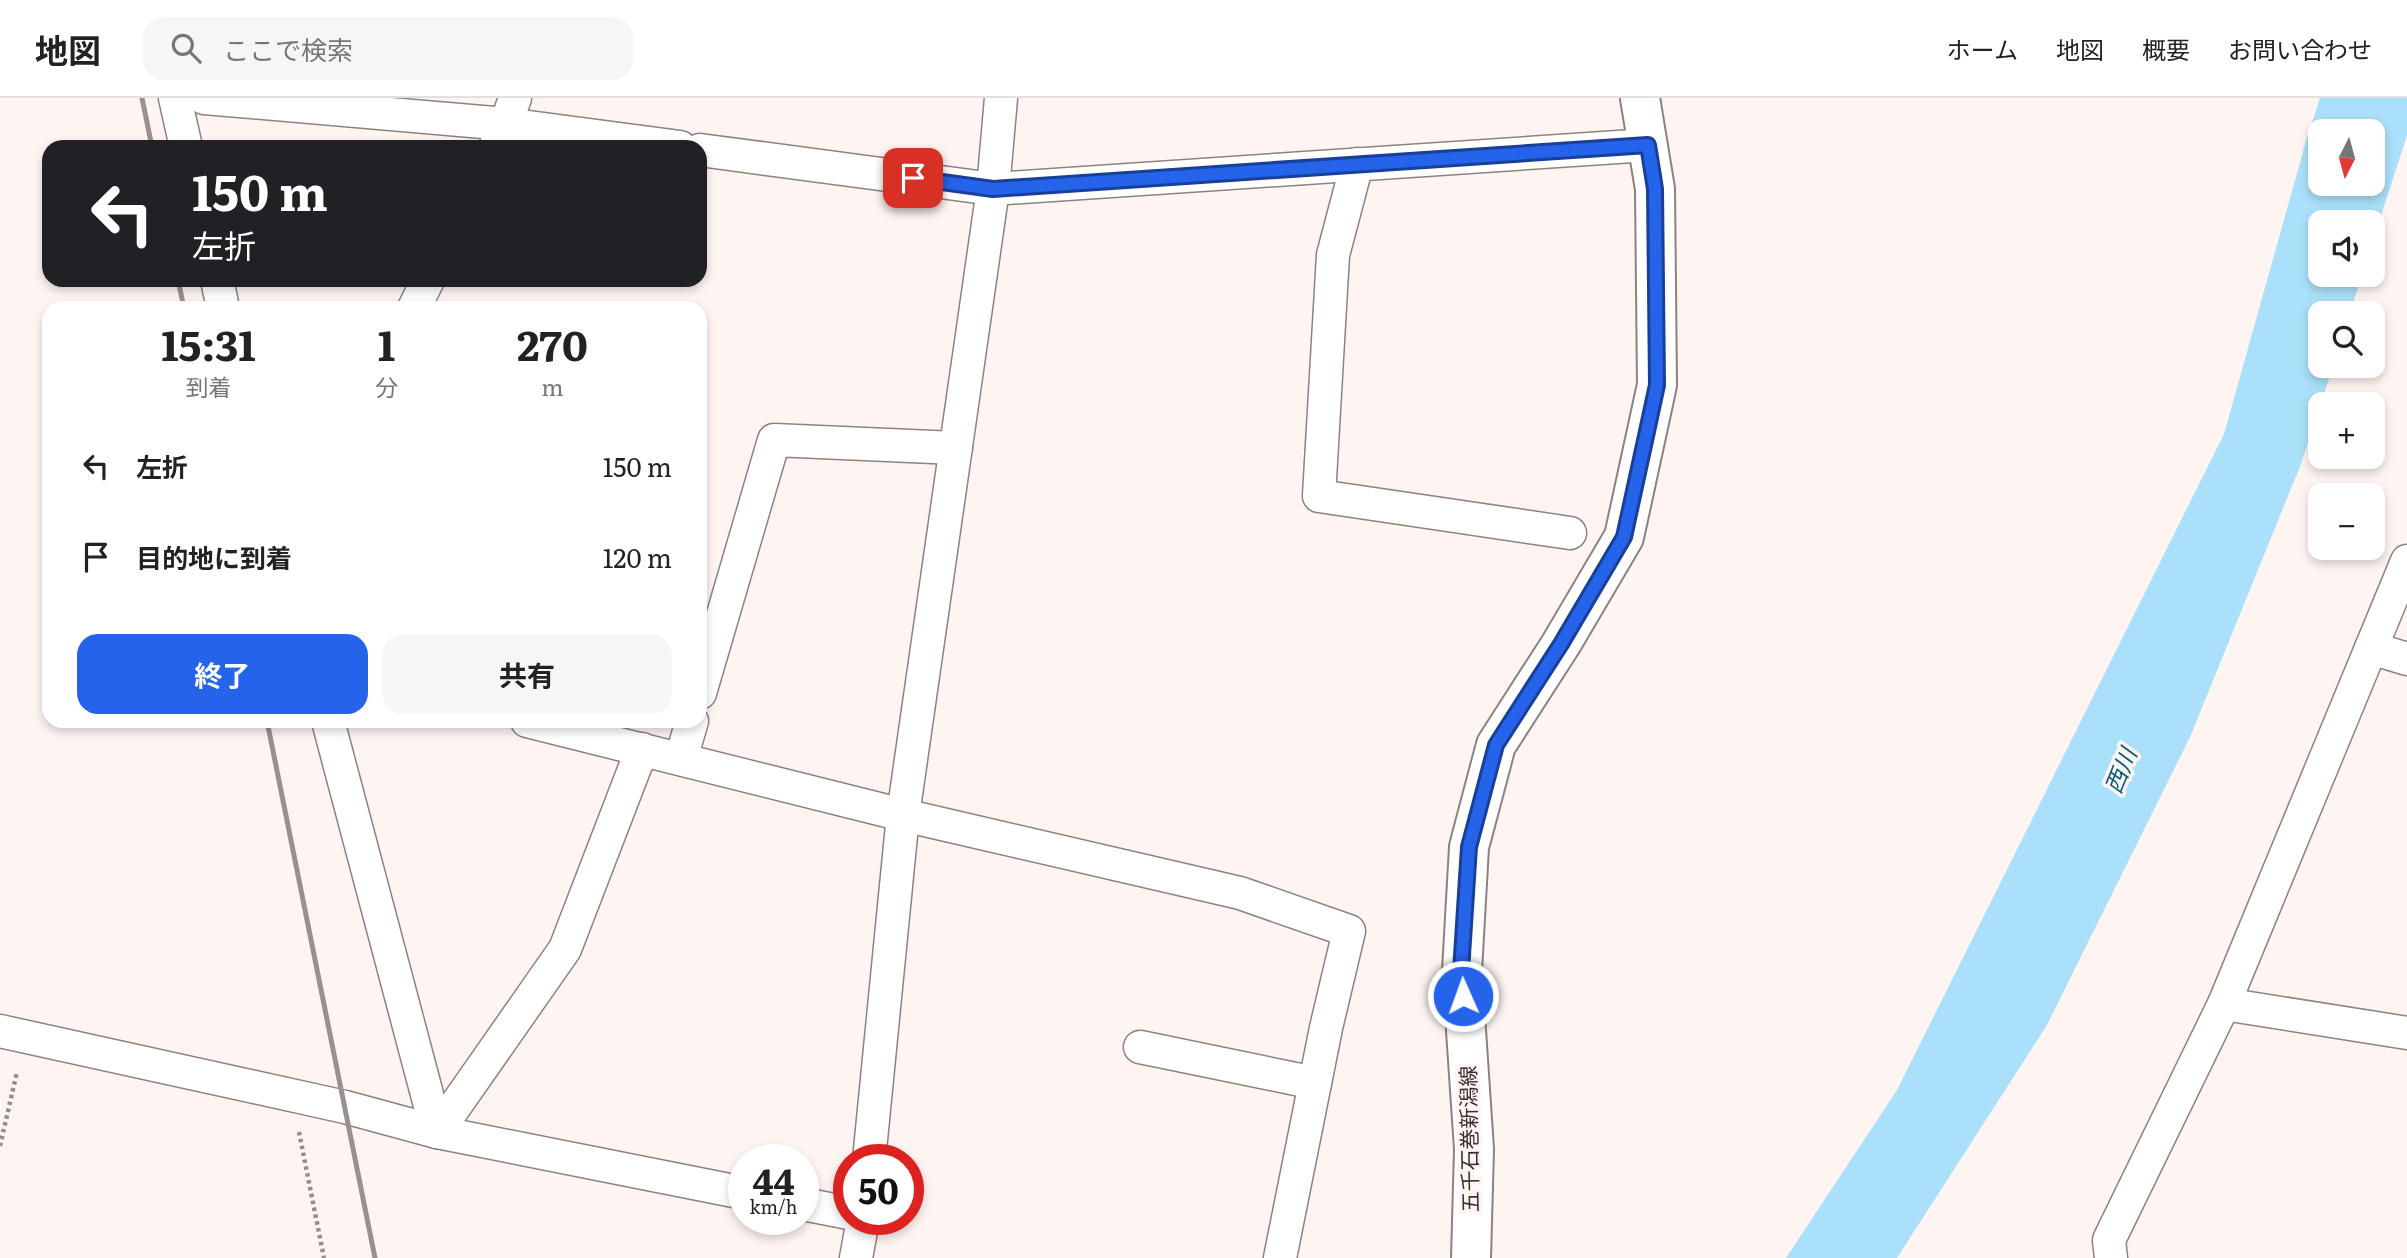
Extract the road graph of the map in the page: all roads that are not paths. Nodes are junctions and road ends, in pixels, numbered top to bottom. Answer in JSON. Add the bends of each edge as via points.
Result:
{"nodes":[{"id":1,"x":175,"y":98,"type":"edge"},
{"id":2,"x":204,"y":98,"type":"edge"},
{"id":3,"x":1001,"y":98,"type":"edge"},
{"id":4,"x":1640,"y":98,"type":"edge"},
{"id":5,"x":505,"y":123,"type":"edge"},
{"id":6,"x":184,"y":140,"type":"edge"},
{"id":7,"x":629,"y":140,"type":"edge"},
{"id":8,"x":1648,"y":145,"type":"junction"},
{"id":9,"x":707,"y":151,"type":"edge"},
{"id":10,"x":1357,"y":164,"type":"junction"},
{"id":11,"x":993,"y":189,"type":"junction"},
{"id":12,"x":956,"y":448,"type":"junction"},
{"id":13,"x":1570,"y":533,"type":"dead end"},
{"id":14,"x":2407,"y":561,"type":"edge"},
{"id":15,"x":2371,"y":648,"type":"junction"},
{"id":16,"x":2407,"y":659,"type":"edge"},
{"id":17,"x":707,"y":670,"type":"edge"},
{"id":18,"x":330,"y":728,"type":"edge"},
{"id":19,"x":556,"y":728,"type":"edge"},
{"id":20,"x":690,"y":728,"type":"edge"},
{"id":21,"x":642,"y":749,"type":"junction"},
{"id":22,"x":681,"y":759,"type":"junction"},
{"id":23,"x":903,"y":815,"type":"junction"},
{"id":24,"x":2224,"y":1004,"type":"junction"},
{"id":25,"x":2407,"y":1033,"type":"edge"},
{"id":26,"x":13,"y":1034,"type":"edge"},
{"id":27,"x":1140,"y":1047,"type":"dead end"},
{"id":28,"x":1315,"y":1083,"type":"junction"},
{"id":29,"x":437,"y":1132,"type":"junction"},
{"id":30,"x":871,"y":1144,"type":"edge"},
{"id":31,"x":728,"y":1190,"type":"edge"},
{"id":32,"x":860,"y":1235,"type":"edge"},
{"id":33,"x":856,"y":1258,"type":"edge"},
{"id":34,"x":1280,"y":1258,"type":"edge"},
{"id":35,"x":1471,"y":1258,"type":"edge"},
{"id":36,"x":2111,"y":1258,"type":"edge"}],
"edges":[{"from":1,"to":6,"type":"street"},
{"from":2,"to":5,"type":"street"},
{"from":3,"to":11,"type":"street"},
{"from":4,"to":8,"type":"main road","name":"五千石巻新潟線"},
{"from":5,"to":7,"type":"street"},
{"from":8,"to":10,"type":"street"},
{"from":8,"to":35,"type":"main road","name":"五千石巻新潟線","via":[[1655,189],[1657,385],[1624,537],[1496,745],[1469,847],[1461,971],[1474,1149]]},
{"from":9,"to":11,"type":"street"},
{"from":10,"to":11,"type":"street"},
{"from":10,"to":13,"type":"street","via":[[1333,255],[1319,496]]},
{"from":11,"to":12,"type":"street"},
{"from":12,"to":17,"type":"street","via":[[774,440]]},
{"from":12,"to":23,"type":"street"},
{"from":14,"to":15,"type":"street"},
{"from":15,"to":16,"type":"street"},
{"from":15,"to":24,"type":"street"},
{"from":18,"to":29,"type":"street"},
{"from":19,"to":21,"type":"street"},
{"from":20,"to":22,"type":"street"},
{"from":21,"to":22,"type":"street"},
{"from":21,"to":29,"type":"street","via":[[565,949]]},
{"from":22,"to":23,"type":"street"},
{"from":23,"to":28,"type":"street","via":[[1240,893],[1349,931]]},
{"from":23,"to":30,"type":"street"},
{"from":24,"to":25,"type":"street"},
{"from":24,"to":36,"type":"street","via":[[2109,1240]]},
{"from":26,"to":29,"type":"street","via":[[345,1107]]},
{"from":27,"to":28,"type":"street"},
{"from":28,"to":34,"type":"street"},
{"from":29,"to":31,"type":"street"},
{"from":32,"to":33,"type":"street"}]}
